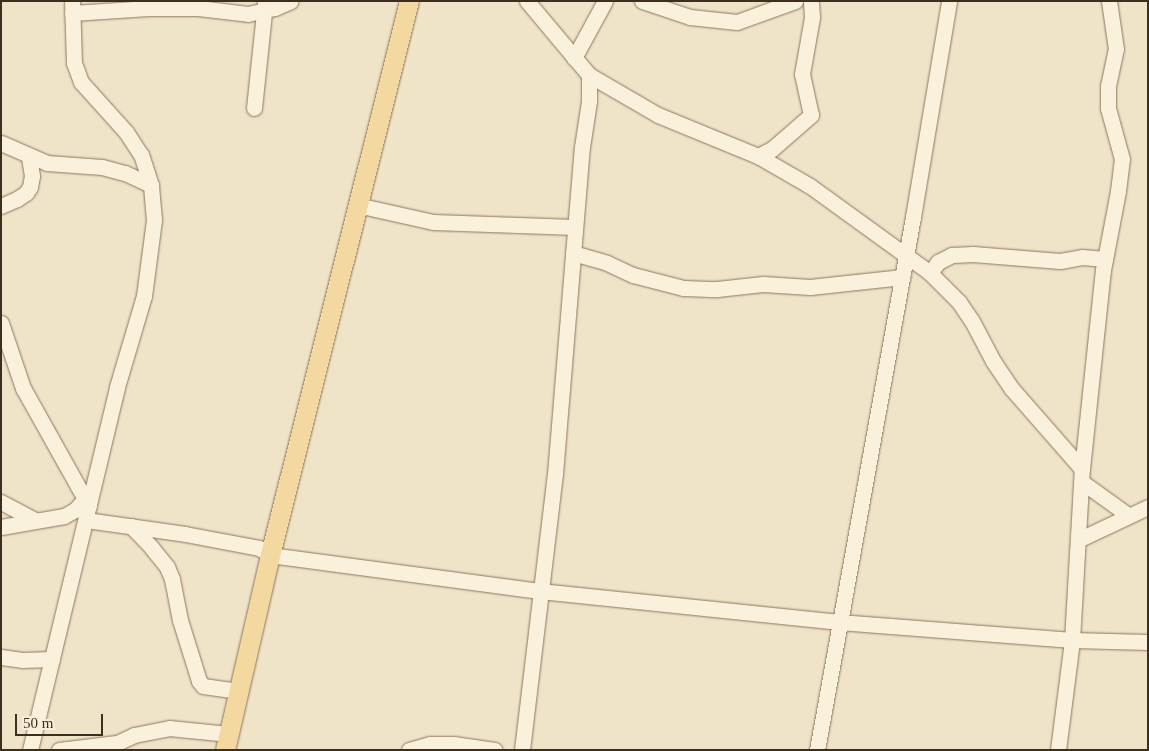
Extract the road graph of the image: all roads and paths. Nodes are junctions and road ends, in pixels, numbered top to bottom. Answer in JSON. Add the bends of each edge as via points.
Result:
{"nodes":[{"id":1,"x":291,"y":1,"type":"edge"},
{"id":2,"x":409,"y":1,"type":"edge"},
{"id":3,"x":527,"y":1,"type":"edge"},
{"id":4,"x":605,"y":1,"type":"edge"},
{"id":5,"x":642,"y":1,"type":"edge"},
{"id":6,"x":795,"y":1,"type":"edge"},
{"id":7,"x":811,"y":1,"type":"edge"},
{"id":8,"x":949,"y":1,"type":"edge"},
{"id":9,"x":1108,"y":1,"type":"edge"},
{"id":10,"x":264,"y":6,"type":"edge"},
{"id":11,"x":72,"y":7,"type":"edge"},
{"id":12,"x":574,"y":58,"type":"junction"},
{"id":13,"x":588,"y":75,"type":"junction"},
{"id":14,"x":254,"y":108,"type":"dead end"},
{"id":15,"x":1,"y":143,"type":"edge"},
{"id":16,"x":758,"y":156,"type":"junction"},
{"id":17,"x":29,"y":157,"type":"junction"},
{"id":18,"x":151,"y":185,"type":"junction"},
{"id":19,"x":357,"y":205,"type":"junction"},
{"id":20,"x":1,"y":206,"type":"edge"},
{"id":21,"x":575,"y":227,"type":"junction"},
{"id":22,"x":573,"y":252,"type":"junction"},
{"id":23,"x":906,"y":256,"type":"junction"},
{"id":24,"x":1105,"y":258,"type":"junction"},
{"id":25,"x":930,"y":273,"type":"junction"},
{"id":26,"x":902,"y":277,"type":"junction"},
{"id":27,"x":1,"y":323,"type":"edge"},
{"id":28,"x":1082,"y":475,"type":"junction"},
{"id":29,"x":1,"y":502,"type":"edge"},
{"id":30,"x":1148,"y":507,"type":"edge"},
{"id":31,"x":87,"y":508,"type":"junction"},
{"id":32,"x":1128,"y":515,"type":"junction"},
{"id":33,"x":35,"y":520,"type":"junction"},
{"id":34,"x":1,"y":526,"type":"edge"},
{"id":35,"x":131,"y":526,"type":"junction"},
{"id":36,"x":1080,"y":539,"type":"junction"},
{"id":37,"x":270,"y":555,"type":"junction"},
{"id":38,"x":540,"y":591,"type":"junction"},
{"id":39,"x":839,"y":622,"type":"junction"},
{"id":40,"x":1072,"y":640,"type":"junction"},
{"id":41,"x":1148,"y":642,"type":"edge"},
{"id":42,"x":1,"y":657,"type":"edge"},
{"id":43,"x":52,"y":659,"type":"junction"},
{"id":44,"x":239,"y":691,"type":"junction"},
{"id":45,"x":227,"y":742,"type":"edge"},
{"id":46,"x":30,"y":750,"type":"edge"},
{"id":47,"x":59,"y":750,"type":"edge"},
{"id":48,"x":409,"y":750,"type":"edge"},
{"id":49,"x":495,"y":750,"type":"edge"},
{"id":50,"x":522,"y":750,"type":"edge"},
{"id":51,"x":817,"y":750,"type":"edge"},
{"id":52,"x":1058,"y":750,"type":"edge"}],
"edges":[{"from":1,"to":10,"type":"street"},
{"from":2,"to":19,"type":"main road"},
{"from":3,"to":12,"type":"street"},
{"from":4,"to":12,"type":"street"},
{"from":5,"to":6,"type":"street","via":[[690,18],[738,22]]},
{"from":7,"to":16,"type":"street","via":[[812,18],[802,74],[811,115],[772,149]]},
{"from":8,"to":23,"type":"street"},
{"from":9,"to":24,"type":"street","via":[[1116,49],[1108,86],[1108,108],[1122,159]]},
{"from":10,"to":11,"type":"street","via":[[248,14],[198,8]]},
{"from":10,"to":14,"type":"street"},
{"from":11,"to":18,"type":"street","via":[[74,63],[82,82],[126,132],[141,155]]},
{"from":12,"to":13,"type":"street"},
{"from":13,"to":16,"type":"street","via":[[658,115]]},
{"from":13,"to":21,"type":"street","via":[[589,101]]},
{"from":15,"to":17,"type":"street"},
{"from":16,"to":23,"type":"street","via":[[810,186]]},
{"from":17,"to":18,"type":"street","via":[[47,163],[102,167]]},
{"from":17,"to":20,"type":"street","via":[[30,187],[26,194]]},
{"from":18,"to":31,"type":"street","via":[[154,220],[144,296]]},
{"from":19,"to":21,"type":"street","via":[[433,222]]},
{"from":19,"to":37,"type":"main road"},
{"from":21,"to":22,"type":"street"},
{"from":22,"to":26,"type":"street","via":[[634,275],[683,288],[717,289],[763,284],[810,288]]},
{"from":22,"to":38,"type":"street","via":[[555,474]]},
{"from":23,"to":25,"type":"street"},
{"from":23,"to":26,"type":"street"},
{"from":24,"to":25,"type":"street","via":[[1082,257],[1060,261],[952,255],[938,262]]},
{"from":24,"to":28,"type":"street"},
{"from":25,"to":28,"type":"street","via":[[959,302],[1012,389]]},
{"from":26,"to":39,"type":"street"},
{"from":27,"to":31,"type":"street","via":[[23,388]]},
{"from":28,"to":32,"type":"street"},
{"from":28,"to":36,"type":"street"},
{"from":29,"to":33,"type":"street"},
{"from":30,"to":32,"type":"street"},
{"from":31,"to":33,"type":"street","via":[[64,516]]},
{"from":31,"to":35,"type":"street"},
{"from":31,"to":43,"type":"street"},
{"from":32,"to":36,"type":"street"},
{"from":33,"to":34,"type":"street"},
{"from":35,"to":37,"type":"street","via":[[259,548]]},
{"from":35,"to":44,"type":"street","via":[[162,561],[172,579],[180,620],[199,680],[203,686]]},
{"from":36,"to":40,"type":"street"},
{"from":37,"to":38,"type":"street"},
{"from":37,"to":44,"type":"main road"},
{"from":38,"to":39,"type":"street"},
{"from":38,"to":50,"type":"street"},
{"from":39,"to":40,"type":"street"},
{"from":39,"to":51,"type":"street"},
{"from":40,"to":41,"type":"street"},
{"from":40,"to":52,"type":"street"},
{"from":42,"to":43,"type":"street"},
{"from":43,"to":46,"type":"street"},
{"from":44,"to":45,"type":"main road"},
{"from":45,"to":47,"type":"street","via":[[169,728],[134,735],[118,743]]},
{"from":48,"to":49,"type":"street","via":[[430,744]]}]}
